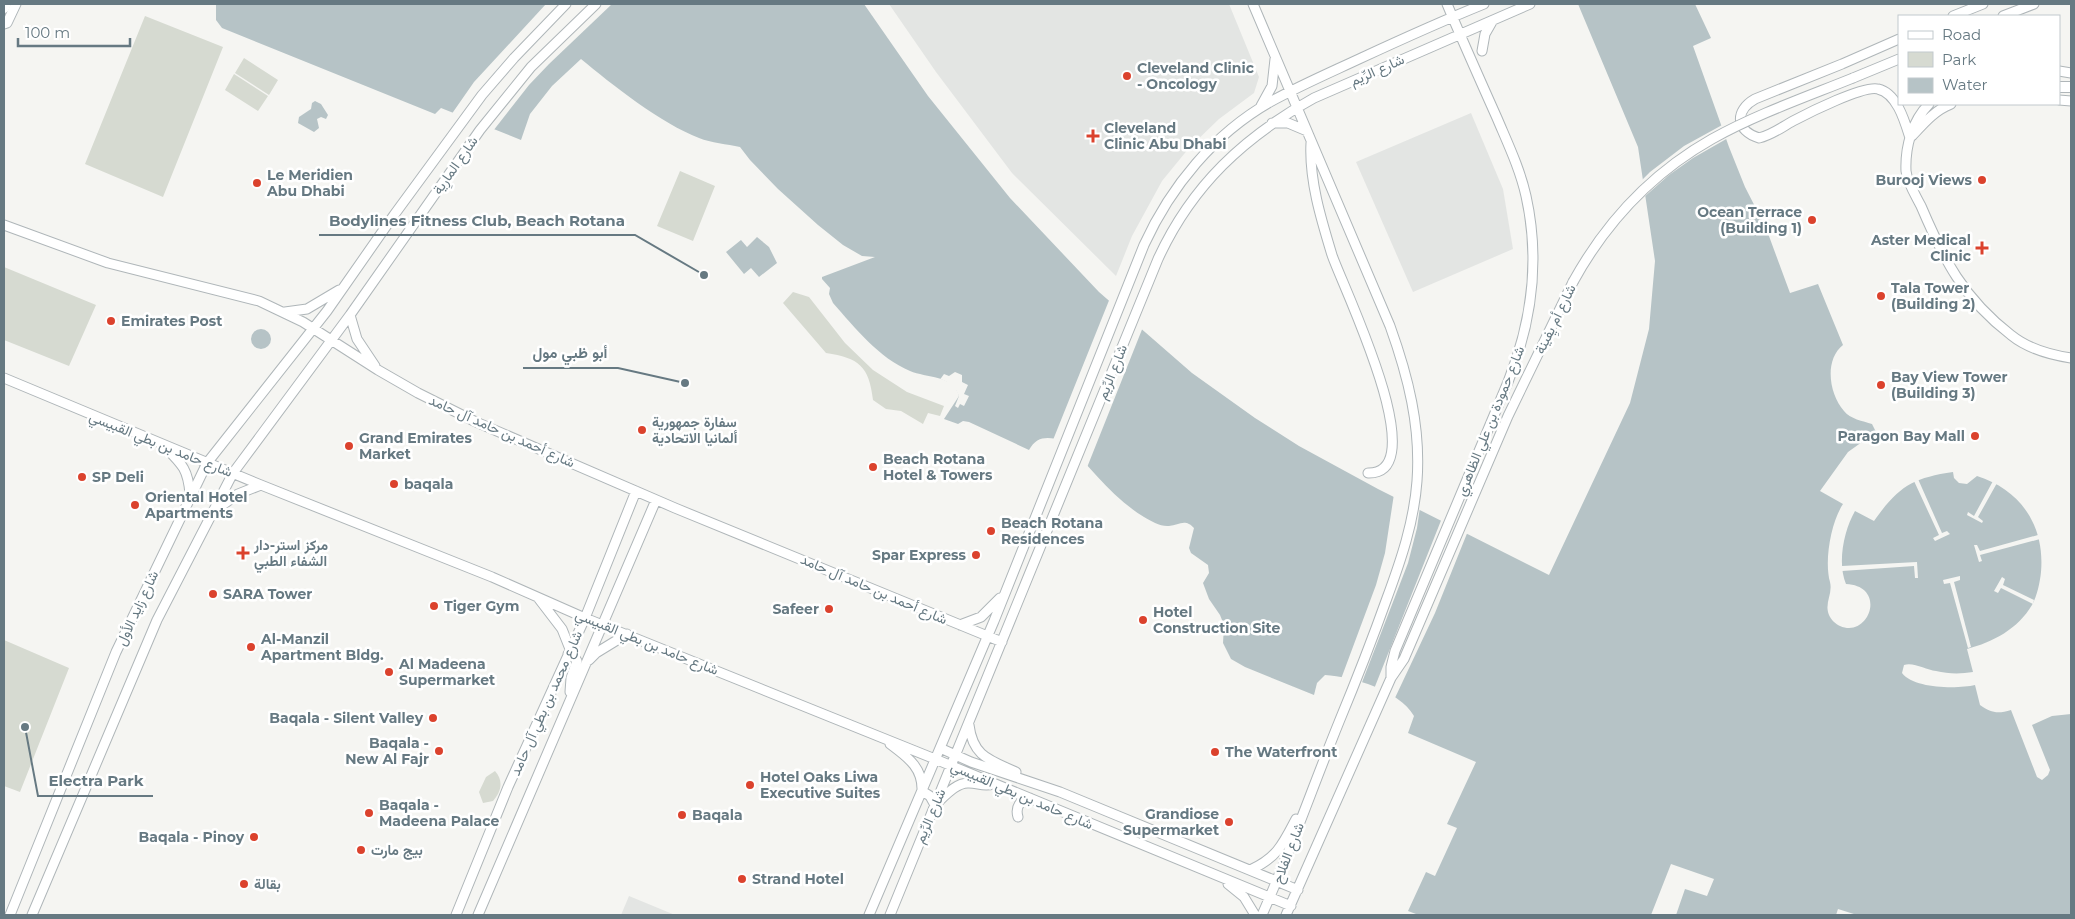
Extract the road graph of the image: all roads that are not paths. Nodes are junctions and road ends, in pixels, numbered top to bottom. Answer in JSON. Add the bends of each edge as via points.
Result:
{"nodes":[{"id":1,"x":6,"y":4,"type":"edge"},
{"id":2,"x":16,"y":4,"type":"edge"},
{"id":3,"x":566,"y":4,"type":"edge"},
{"id":4,"x":596,"y":4,"type":"edge"},
{"id":5,"x":1253,"y":4,"type":"edge"},
{"id":6,"x":1447,"y":4,"type":"edge"},
{"id":7,"x":1484,"y":4,"type":"edge"},
{"id":8,"x":1530,"y":4,"type":"edge"},
{"id":9,"x":1984,"y":4,"type":"edge"},
{"id":10,"x":2035,"y":4,"type":"edge"},
{"id":11,"x":4,"y":8,"type":"edge"},
{"id":12,"x":1956,"y":15,"type":"edge"},
{"id":13,"x":1969,"y":15,"type":"edge"},
{"id":14,"x":2006,"y":15,"type":"edge"},
{"id":15,"x":2013,"y":15,"type":"edge"},
{"id":16,"x":1452,"y":17,"type":"junction"},
{"id":17,"x":1493,"y":20,"type":"junction"},
{"id":18,"x":4,"y":24,"type":"edge"},
{"id":19,"x":1460,"y":33,"type":"junction"},
{"id":20,"x":1898,"y":39,"type":"edge"},
{"id":21,"x":1482,"y":51,"type":"dead end"},
{"id":22,"x":1275,"y":57,"type":"junction"},
{"id":23,"x":1897,"y":60,"type":"edge"},
{"id":24,"x":1290,"y":91,"type":"junction"},
{"id":25,"x":1928,"y":105,"type":"edge"},
{"id":26,"x":1948,"y":105,"type":"edge"},
{"id":27,"x":1297,"y":107,"type":"junction"},
{"id":28,"x":1259,"y":109,"type":"junction"},
{"id":29,"x":1272,"y":122,"type":"junction"},
{"id":30,"x":1308,"y":131,"type":"junction"},
{"id":31,"x":1910,"y":138,"type":"junction"},
{"id":32,"x":1311,"y":140,"type":"junction"},
{"id":33,"x":4,"y":224,"type":"edge"},
{"id":34,"x":343,"y":287,"type":"junction"},
{"id":35,"x":285,"y":312,"type":"junction"},
{"id":36,"x":350,"y":315,"type":"junction"},
{"id":37,"x":313,"y":328,"type":"junction"},
{"id":38,"x":331,"y":340,"type":"junction"},
{"id":39,"x":2071,"y":358,"type":"edge"},
{"id":40,"x":378,"y":370,"type":"junction"},
{"id":41,"x":4,"y":378,"type":"edge"},
{"id":42,"x":162,"y":445,"type":"junction"},
{"id":43,"x":207,"y":463,"type":"junction"},
{"id":44,"x":233,"y":473,"type":"junction"},
{"id":45,"x":1368,"y":473,"type":"dead end"},
{"id":46,"x":261,"y":485,"type":"junction"},
{"id":47,"x":636,"y":491,"type":"junction"},
{"id":48,"x":190,"y":495,"type":"junction"},
{"id":49,"x":656,"y":500,"type":"junction"},
{"id":50,"x":211,"y":515,"type":"junction"},
{"id":51,"x":1005,"y":592,"type":"junction"},
{"id":52,"x":537,"y":597,"type":"junction"},
{"id":53,"x":584,"y":618,"type":"junction"},
{"id":54,"x":602,"y":624,"type":"junction"},
{"id":55,"x":960,"y":625,"type":"junction"},
{"id":56,"x":627,"y":634,"type":"junction"},
{"id":57,"x":988,"y":636,"type":"junction"},
{"id":58,"x":1002,"y":642,"type":"junction"},
{"id":59,"x":569,"y":651,"type":"junction"},
{"id":60,"x":584,"y":666,"type":"junction"},
{"id":61,"x":1391,"y":678,"type":"junction"},
{"id":62,"x":570,"y":697,"type":"junction"},
{"id":63,"x":968,"y":722,"type":"junction"},
{"id":64,"x":877,"y":735,"type":"junction"},
{"id":65,"x":940,"y":748,"type":"junction"},
{"id":66,"x":955,"y":755,"type":"junction"},
{"id":67,"x":935,"y":759,"type":"junction"},
{"id":68,"x":951,"y":765,"type":"junction"},
{"id":69,"x":993,"y":784,"type":"junction"},
{"id":70,"x":1312,"y":790,"type":"junction"},
{"id":71,"x":922,"y":791,"type":"junction"},
{"id":72,"x":1060,"y":792,"type":"junction"},
{"id":73,"x":1030,"y":798,"type":"junction"},
{"id":74,"x":1337,"y":803,"type":"joint"},
{"id":75,"x":935,"y":805,"type":"junction"},
{"id":76,"x":1018,"y":817,"type":"dead end"},
{"id":77,"x":1250,"y":870,"type":"junction"},
{"id":78,"x":1220,"y":878,"type":"junction"},
{"id":79,"x":1277,"y":881,"type":"junction"},
{"id":80,"x":1298,"y":890,"type":"junction"},
{"id":81,"x":1270,"y":897,"type":"junction"},
{"id":82,"x":1291,"y":906,"type":"junction"},
{"id":83,"x":10,"y":915,"type":"edge"},
{"id":84,"x":32,"y":915,"type":"edge"},
{"id":85,"x":456,"y":915,"type":"edge"},
{"id":86,"x":478,"y":915,"type":"edge"},
{"id":87,"x":869,"y":915,"type":"edge"},
{"id":88,"x":890,"y":915,"type":"edge"},
{"id":89,"x":1255,"y":915,"type":"edge"},
{"id":90,"x":1262,"y":915,"type":"edge"},
{"id":91,"x":1286,"y":915,"type":"edge"}],
"edges":[{"from":1,"to":11,"type":"main road"},
{"from":2,"to":18,"type":"main road"},
{"from":3,"to":34,"type":"main road","name":"شارع المارِية","via":[[482,95]]},
{"from":4,"to":36,"type":"main road","name":"شارع المارِية","via":[[531,67],[505,99],[457,161]]},
{"from":5,"to":22,"type":"main road"},
{"from":6,"to":16,"type":"main road","name":"شارع حمودة بن علي الظاهري"},
{"from":7,"to":16,"type":"main road","name":"شارع الرِّيم"},
{"from":8,"to":17,"type":"main road","name":"شارع الرِّيم"},
{"from":9,"to":12,"type":"main road"},
{"from":9,"to":13,"type":"main road"},
{"from":10,"to":14,"type":"main road"},
{"from":10,"to":15,"type":"main road"},
{"from":16,"to":19,"type":"main road","name":"شارع حمودة بن علي الظاهري"},
{"from":16,"to":24,"type":"main road","name":"شارع الرِّيم"},
{"from":17,"to":19,"type":"main road","name":"شارع الرِّيم"},
{"from":17,"to":21,"type":"main road"},
{"from":19,"to":27,"type":"main road","name":"شارع الرِّيم"},
{"from":19,"to":61,"type":"main road","name":"شارع حمودة بن علي الظاهري","via":[[1515,160],[1526,194],[1533,246],[1532,289],[1524,336],[1514,367],[1395,651]]},
{"from":20,"to":31,"type":"main road","via":[[1755,99],[1744,108],[1740,121],[1747,133],[1759,138],[1870,88],[1880,89],[1890,96],[1901,110]]},
{"from":22,"to":24,"type":"main road"},
{"from":22,"to":28,"type":"main road","via":[[1272,86]]},
{"from":23,"to":61,"type":"main road","name":"شارع أم يِفينة","bridge":true,"via":[[1737,126],[1696,148],[1654,180],[1606,230],[1577,275],[1524,380],[1404,659]]},
{"from":24,"to":27,"type":"main road"},
{"from":24,"to":28,"type":"main road","name":"شارع الرِّيم"},
{"from":25,"to":31,"type":"main road","via":[[1916,120]]},
{"from":26,"to":31,"type":"main road","via":[[1928,118]]},
{"from":27,"to":29,"type":"main road","name":"شارع الرِّيم"},
{"from":27,"to":30,"type":"main road"},
{"from":28,"to":51,"type":"main road","name":"شارع الرِّيم","via":[[1198,161],[1174,192],[1148,236]]},
{"from":29,"to":30,"type":"main road","via":[[1288,123]]},
{"from":29,"to":58,"type":"main road","name":"شارع الرِّيم","via":[[1241,146],[1214,174],[1189,204],[1169,237]]},
{"from":30,"to":32,"type":"main road"},
{"from":31,"to":39,"type":"main road","via":[[1906,172],[1956,279],[1973,301],[2012,336],[2038,349]]},
{"from":32,"to":45,"type":"main road","via":[[1313,176],[1327,239],[1386,398],[1391,458],[1384,469]]},
{"from":32,"to":70,"type":"main road","via":[[1381,302],[1405,369],[1415,419],[1418,466],[1404,553]]},
{"from":33,"to":35,"type":"main road","name":"شارع أحمد بن حامد آل حامد","via":[[108,263],[235,294]]},
{"from":34,"to":35,"type":"main road","via":[[313,306]]},
{"from":34,"to":37,"type":"main road","name":"شارع المارِية"},
{"from":35,"to":37,"type":"main road","name":"شارع أحمد بن حامد آل حامد"},
{"from":36,"to":38,"type":"main road","name":"شارع المارِية"},
{"from":36,"to":40,"type":"main road","via":[[357,339]]},
{"from":37,"to":38,"type":"main road","name":"شارع أحمد بن حامد آل حامد"},
{"from":37,"to":43,"type":"main road","name":"شارع زايد الأول"},
{"from":38,"to":40,"type":"main road","name":"شارع أحمد بن حامد آل حامد"},
{"from":38,"to":44,"type":"main road","name":"شارع زايد الأول"},
{"from":40,"to":47,"type":"main road","name":"شارع أحمد بن حامد آل حامد","via":[[476,422]]},
{"from":41,"to":42,"type":"main road","name":"شارع حامد بن بطي القبيسي"},
{"from":42,"to":43,"type":"main road","name":"شارع حامد بن بطي القبيسي"},
{"from":42,"to":48,"type":"main road","via":[[184,467]]},
{"from":43,"to":44,"type":"main road","name":"شارع حامد بن بطي القبيسي"},
{"from":43,"to":48,"type":"main road","name":"شارع زايد الأول"},
{"from":44,"to":46,"type":"main road","name":"شارع حامد بن بطي القبيسي"},
{"from":44,"to":50,"type":"main road","name":"شارع زايد الأول"},
{"from":46,"to":50,"type":"main road","via":[[238,494]]},
{"from":46,"to":52,"type":"main road","name":"شارع حامد بن بطي القبيسي","via":[[492,576]]},
{"from":47,"to":49,"type":"main road","name":"شارع أحمد بن حامد آل حامد"},
{"from":47,"to":53,"type":"main road","name":"شارع محمد بن بطي آل حامد"},
{"from":48,"to":83,"type":"main road","name":"شارع زايد الأول","via":[[113,660]]},
{"from":49,"to":54,"type":"main road","name":"شارع محمد بن بطي آل حامد"},
{"from":49,"to":55,"type":"main road","name":"شارع أحمد بن حامد آل حامد"},
{"from":50,"to":84,"type":"main road","name":"شارع زايد الأول","via":[[157,620]]},
{"from":51,"to":55,"type":"main road","via":[[986,613]]},
{"from":51,"to":57,"type":"main road","name":"شارع الرِّيم"},
{"from":52,"to":53,"type":"main road","name":"شارع حامد بن بطي القبيسي"},
{"from":52,"to":59,"type":"main road","via":[[562,629]]},
{"from":53,"to":54,"type":"main road","name":"شارع حامد بن بطي القبيسي"},
{"from":53,"to":59,"type":"main road","name":"شارع محمد بن بطي آل حامد"},
{"from":54,"to":56,"type":"main road","name":"شارع حامد بن بطي القبيسي"},
{"from":54,"to":60,"type":"main road","name":"شارع محمد بن بطي آل حامد"},
{"from":55,"to":57,"type":"main road","name":"شارع أحمد بن حامد آل حامد"},
{"from":56,"to":60,"type":"main road","via":[[596,653]]},
{"from":56,"to":64,"type":"main road","name":"شارع حامد بن بطي القبيسي"},
{"from":57,"to":58,"type":"main road","name":"شارع أحمد بن حامد آل حامد"},
{"from":57,"to":65,"type":"main road","name":"شارع الرِّيم"},
{"from":58,"to":63,"type":"main road","name":"شارع الرِّيم"},
{"from":59,"to":62,"type":"main road","via":[[576,661]]},
{"from":59,"to":85,"type":"main road","name":"شارع محمد بن بطي آل حامد","via":[[508,787]]},
{"from":60,"to":62,"type":"main road","name":"شارع محمد بن بطي آل حامد"},
{"from":61,"to":74,"type":"main road","name":"شارع حمودة بن علي الظاهري"},
{"from":62,"to":86,"type":"main road","name":"شارع محمد بن بطي آل حامد"},
{"from":63,"to":66,"type":"main road","name":"شارع الرِّيم"},
{"from":63,"to":72,"type":"main road","via":[[976,750],[985,758]]},
{"from":64,"to":67,"type":"main road","name":"شارع حامد بن بطي القبيسي"},
{"from":64,"to":71,"type":"main road","via":[[914,763],[920,773]]},
{"from":65,"to":66,"type":"main road","name":"شارع حامد بن بطي القبيسي"},
{"from":65,"to":67,"type":"main road","name":"شارع الرِّيم"},
{"from":66,"to":68,"type":"main road","name":"شارع الرِّيم"},
{"from":66,"to":72,"type":"main road","name":"شارع حامد بن بطي القبيسي"},
{"from":67,"to":68,"type":"main road","name":"شارع حامد بن بطي القبيسي"},
{"from":67,"to":71,"type":"main road","name":"شارع الرِّيم"},
{"from":68,"to":69,"type":"main road","name":"شارع حامد بن بطي القبيسي"},
{"from":68,"to":75,"type":"main road","name":"شارع الرِّيم"},
{"from":69,"to":73,"type":"main road","name":"شارع حامد بن بطي القبيسي"},
{"from":69,"to":75,"type":"main road","via":[[965,783]]},
{"from":70,"to":77,"type":"main road","via":[[1280,849],[1270,860]]},
{"from":70,"to":79,"type":"main road","name":"شارع الفلاح"},
{"from":71,"to":75,"type":"main road"},
{"from":71,"to":87,"type":"main road","name":"شارع الرِّيم"},
{"from":72,"to":77,"type":"main road","name":"شارع حامد بن بطي القبيسي"},
{"from":73,"to":76,"type":"main road","via":[[1020,803]]},
{"from":73,"to":78,"type":"main road","name":"شارع حامد بن بطي القبيسي"},
{"from":74,"to":80,"type":"main road","name":"شارع الفلاح"},
{"from":75,"to":88,"type":"main road","name":"شارع الرِّيم"},
{"from":77,"to":79,"type":"main road","name":"شارع حامد بن بطي القبيسي"},
{"from":78,"to":81,"type":"main road","name":"شارع حامد بن بطي القبيسي"},
{"from":78,"to":89,"type":"main road","via":[[1244,897]]},
{"from":79,"to":80,"type":"main road","name":"شارع حامد بن بطي القبيسي"},
{"from":79,"to":81,"type":"main road","name":"شارع الفلاح"},
{"from":80,"to":82,"type":"main road","name":"شارع الفلاح"},
{"from":81,"to":82,"type":"main road","name":"شارع حامد بن بطي القبيسي"},
{"from":81,"to":90,"type":"main road","name":"شارع الفلاح"},
{"from":82,"to":91,"type":"main road","name":"شارع الفلاح"}]}
